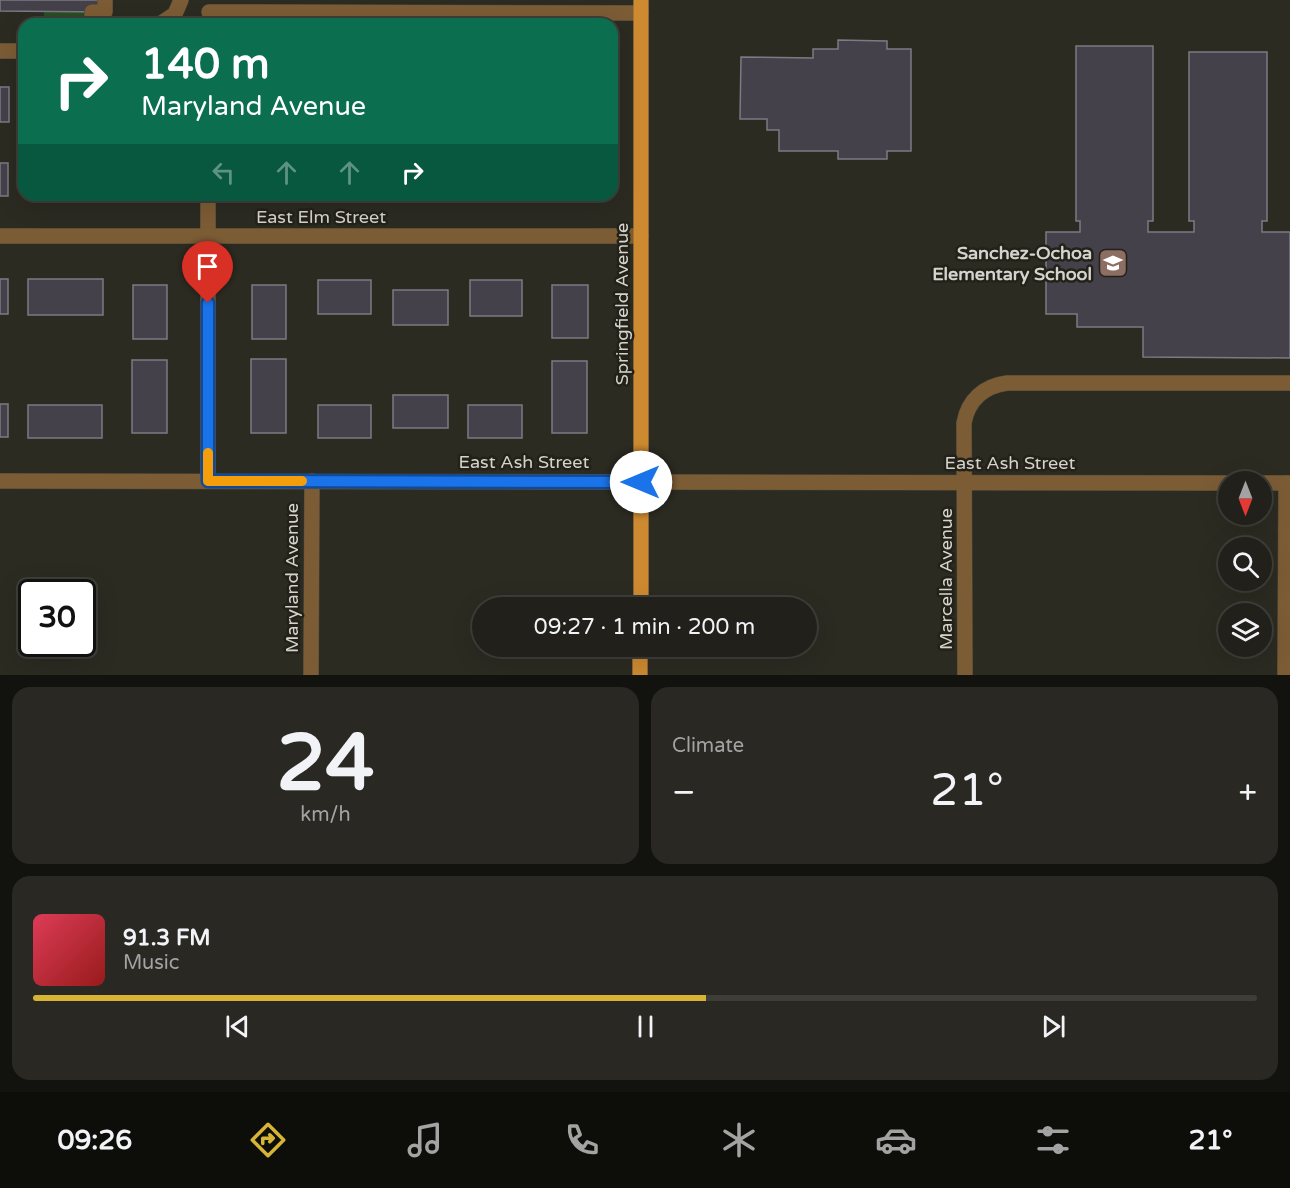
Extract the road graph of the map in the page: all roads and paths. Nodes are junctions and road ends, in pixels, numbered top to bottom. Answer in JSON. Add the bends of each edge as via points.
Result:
{"nodes":[{"id":1,"x":105,"y":0,"type":"edge"},
{"id":2,"x":181,"y":0,"type":"edge"},
{"id":3,"x":361,"y":6,"type":"edge"},
{"id":4,"x":478,"y":6,"type":"edge"},
{"id":5,"x":641,"y":6,"type":"edge"},
{"id":6,"x":208,"y":12,"type":"edge"},
{"id":7,"x":92,"y":18,"type":"edge"},
{"id":8,"x":169,"y":18,"type":"edge"},
{"id":9,"x":0,"y":51,"type":"edge"},
{"id":10,"x":18,"y":51,"type":"edge"},
{"id":11,"x":208,"y":201,"type":"edge"},
{"id":12,"x":0,"y":236,"type":"edge"},
{"id":13,"x":208,"y":236,"type":"junction"},
{"id":14,"x":641,"y":236,"type":"junction"},
{"id":15,"x":1290,"y":383,"type":"edge"},
{"id":16,"x":0,"y":481,"type":"edge"},
{"id":17,"x":208,"y":481,"type":"junction"},
{"id":18,"x":312,"y":481,"type":"junction"},
{"id":19,"x":641,"y":482,"type":"junction"},
{"id":20,"x":966,"y":482,"type":"junction"},
{"id":21,"x":1218,"y":483,"type":"edge"},
{"id":22,"x":1272,"y":483,"type":"edge"},
{"id":23,"x":1288,"y":483,"type":"edge"},
{"id":24,"x":641,"y":597,"type":"edge"},
{"id":25,"x":640,"y":657,"type":"edge"},
{"id":26,"x":311,"y":675,"type":"edge"},
{"id":27,"x":640,"y":675,"type":"edge"},
{"id":28,"x":965,"y":675,"type":"edge"},
{"id":29,"x":1285,"y":675,"type":"edge"}],
"edges":[{"from":1,"to":7,"type":"street","via":[[105,12],[93,12]]},
{"from":2,"to":8,"type":"street"},
{"from":3,"to":4,"type":"street"},
{"from":3,"to":6,"type":"street"},
{"from":4,"to":5,"type":"street"},
{"from":5,"to":14,"type":"main road","name":"Springfield Avenue"},
{"from":9,"to":10,"type":"street"},
{"from":11,"to":13,"type":"street"},
{"from":12,"to":13,"type":"street","name":"East Elm Street"},
{"from":13,"to":14,"type":"street","name":"East Elm Street"},
{"from":13,"to":17,"type":"street"},
{"from":14,"to":19,"type":"main road","name":"Springfield Avenue"},
{"from":15,"to":20,"type":"street","name":"Marcella Avenue","via":[[996,385],[974,399],[965,416]]},
{"from":16,"to":17,"type":"street","name":"East Ash Street"},
{"from":17,"to":18,"type":"street","name":"East Ash Street"},
{"from":18,"to":19,"type":"street","name":"East Ash Street"},
{"from":18,"to":26,"type":"street","name":"Maryland Avenue"},
{"from":19,"to":20,"type":"street","name":"East Ash Street"},
{"from":19,"to":24,"type":"main road","name":"Springfield Avenue"},
{"from":20,"to":21,"type":"street","name":"East Ash Street"},
{"from":20,"to":28,"type":"street","name":"Marcella Avenue"},
{"from":22,"to":23,"type":"street"},
{"from":23,"to":29,"type":"street"},
{"from":25,"to":27,"type":"main road"}]}
